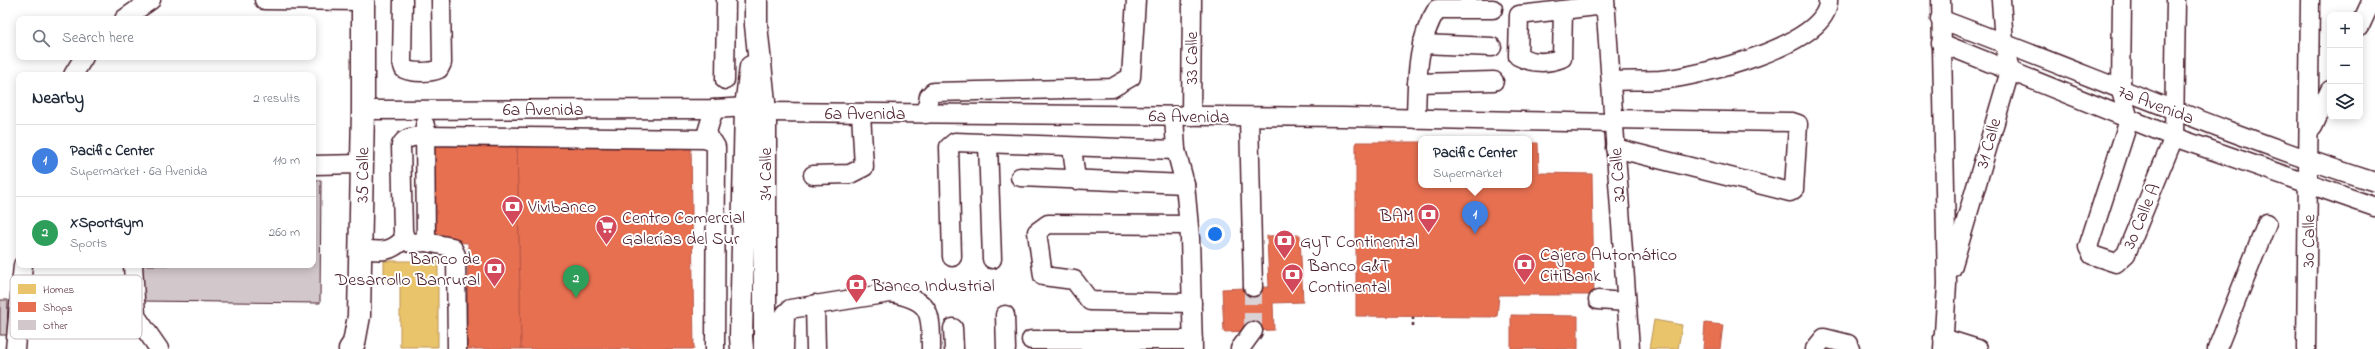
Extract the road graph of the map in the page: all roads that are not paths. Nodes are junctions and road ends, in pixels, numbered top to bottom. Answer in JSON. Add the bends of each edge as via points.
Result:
{"nodes":[{"id":1,"x":151,"y":0,"type":"edge"},
{"id":2,"x":264,"y":0,"type":"edge"},
{"id":3,"x":403,"y":0,"type":"edge"},
{"id":4,"x":442,"y":0,"type":"edge"},
{"id":5,"x":726,"y":0,"type":"edge"},
{"id":6,"x":1136,"y":0,"type":"edge"},
{"id":7,"x":1192,"y":0,"type":"edge"},
{"id":8,"x":1828,"y":0,"type":"edge"},
{"id":9,"x":1941,"y":0,"type":"edge"},
{"id":10,"x":2001,"y":0,"type":"edge"},
{"id":11,"x":2122,"y":0,"type":"edge"},
{"id":12,"x":2176,"y":0,"type":"edge"},
{"id":13,"x":2310,"y":0,"type":"edge"},
{"id":14,"x":2372,"y":0,"type":"edge"},
{"id":15,"x":363,"y":1,"type":"edge"},
{"id":16,"x":1605,"y":3,"type":"edge"},
{"id":17,"x":753,"y":7,"type":"edge"},
{"id":18,"x":1493,"y":9,"type":"dead end"},
{"id":19,"x":1563,"y":10,"type":"dead end"},
{"id":20,"x":128,"y":16,"type":"edge"},
{"id":21,"x":1940,"y":19,"type":"junction"},
{"id":22,"x":2363,"y":20,"type":"edge"},
{"id":23,"x":1941,"y":43,"type":"junction"},
{"id":24,"x":2004,"y":43,"type":"junction"},
{"id":25,"x":1422,"y":44,"type":"junction"},
{"id":26,"x":1492,"y":47,"type":"dead end"},
{"id":27,"x":82,"y":60,"type":"edge"},
{"id":28,"x":2010,"y":71,"type":"junction"},
{"id":29,"x":75,"y":72,"type":"edge"},
{"id":30,"x":725,"y":80,"type":"dead end"},
{"id":31,"x":1494,"y":81,"type":"dead end"},
{"id":32,"x":1611,"y":81,"type":"junction"},
{"id":33,"x":1417,"y":83,"type":"junction"},
{"id":34,"x":2121,"y":90,"type":"junction"},
{"id":35,"x":2327,"y":96,"type":"edge"},
{"id":36,"x":714,"y":109,"type":"junction"},
{"id":37,"x":363,"y":110,"type":"junction"},
{"id":38,"x":425,"y":110,"type":"junction"},
{"id":39,"x":755,"y":110,"type":"junction"},
{"id":40,"x":2176,"y":111,"type":"junction"},
{"id":41,"x":861,"y":113,"type":"junction"},
{"id":42,"x":926,"y":114,"type":"junction"},
{"id":43,"x":1183,"y":116,"type":"junction"},
{"id":44,"x":1249,"y":117,"type":"junction"},
{"id":45,"x":1416,"y":119,"type":"junction"},
{"id":46,"x":2129,"y":120,"type":"junction"},
{"id":47,"x":1614,"y":121,"type":"junction"},
{"id":48,"x":2310,"y":133,"type":"junction"},
{"id":49,"x":425,"y":136,"type":"junction"},
{"id":50,"x":2174,"y":137,"type":"junction"},
{"id":51,"x":705,"y":139,"type":"junction"},
{"id":52,"x":988,"y":144,"type":"junction"},
{"id":53,"x":1072,"y":147,"type":"junction"},
{"id":54,"x":1616,"y":148,"type":"junction"},
{"id":55,"x":1176,"y":150,"type":"junction"},
{"id":56,"x":2310,"y":161,"type":"junction"},
{"id":57,"x":362,"y":164,"type":"junction"},
{"id":58,"x":316,"y":165,"type":"edge"},
{"id":59,"x":813,"y":175,"type":"dead end"},
{"id":60,"x":1020,"y":177,"type":"dead end"},
{"id":61,"x":1076,"y":180,"type":"junction"},
{"id":62,"x":2375,"y":182,"type":"edge"},
{"id":63,"x":1185,"y":184,"type":"junction"},
{"id":64,"x":2309,"y":186,"type":"junction"},
{"id":65,"x":2375,"y":207,"type":"edge"},
{"id":66,"x":2267,"y":223,"type":"dead end"},
{"id":67,"x":1187,"y":225,"type":"junction"},
{"id":68,"x":405,"y":238,"type":"junction"},
{"id":69,"x":426,"y":242,"type":"junction"},
{"id":70,"x":360,"y":249,"type":"junction"},
{"id":71,"x":952,"y":257,"type":"dead end"},
{"id":72,"x":992,"y":259,"type":"dead end"},
{"id":73,"x":1947,"y":284,"type":"junction"},
{"id":74,"x":1253,"y":287,"type":"tunnel mouth"},
{"id":75,"x":1598,"y":300,"type":"dead end"},
{"id":76,"x":1626,"y":302,"type":"junction"},
{"id":77,"x":1192,"y":303,"type":"junction"},
{"id":78,"x":815,"y":304,"type":"junction"},
{"id":79,"x":1005,"y":315,"type":"dead end"},
{"id":80,"x":142,"y":325,"type":"edge"},
{"id":81,"x":953,"y":328,"type":"dead end"},
{"id":82,"x":1253,"y":331,"type":"tunnel mouth"},
{"id":83,"x":16,"y":339,"type":"edge"},
{"id":84,"x":1031,"y":340,"type":"dead end"},
{"id":85,"x":1943,"y":344,"type":"edge"},
{"id":86,"x":1193,"y":345,"type":"edge"},
{"id":87,"x":15,"y":349,"type":"edge"},
{"id":88,"x":159,"y":349,"type":"edge"},
{"id":89,"x":350,"y":349,"type":"edge"},
{"id":90,"x":457,"y":349,"type":"edge"},
{"id":91,"x":715,"y":349,"type":"edge"},
{"id":92,"x":742,"y":349,"type":"edge"},
{"id":93,"x":765,"y":349,"type":"edge"},
{"id":94,"x":784,"y":349,"type":"edge"},
{"id":95,"x":816,"y":349,"type":"edge"},
{"id":96,"x":931,"y":349,"type":"edge"},
{"id":97,"x":954,"y":349,"type":"edge"},
{"id":98,"x":1006,"y":349,"type":"edge"},
{"id":99,"x":1240,"y":349,"type":"edge"},
{"id":100,"x":1630,"y":349,"type":"edge"},
{"id":101,"x":1815,"y":349,"type":"edge"},
{"id":102,"x":1850,"y":349,"type":"edge"},
{"id":103,"x":1978,"y":349,"type":"edge"},
{"id":104,"x":2217,"y":349,"type":"edge"},
{"id":105,"x":2306,"y":349,"type":"edge"}],
"edges":[{"from":1,"to":20,"type":"street"},
{"from":2,"to":15,"type":"street","via":[[334,3]]},
{"from":3,"to":4,"type":"street","via":[[402,62],[404,69],[409,72],[435,71],[442,64]]},
{"from":5,"to":30,"type":"street"},
{"from":6,"to":42,"type":"street","via":[[1131,77],[1112,88],[933,92],[929,96]]},
{"from":7,"to":43,"type":"street","name":"33 Calle"},
{"from":8,"to":32,"type":"street","via":[[1816,25],[1792,41],[1721,69],[1660,80]]},
{"from":9,"to":21,"type":"street","name":"31 Calle"},
{"from":10,"to":24,"type":"street","name":"31 Calle"},
{"from":11,"to":34,"type":"street"},
{"from":12,"to":40,"type":"street","name":"30 Calle A"},
{"from":13,"to":48,"type":"street","name":"30 Calle"},
{"from":14,"to":22,"type":"street"},
{"from":15,"to":37,"type":"main road","name":"35 Calle"},
{"from":16,"to":19,"type":"street"},
{"from":16,"to":32,"type":"street","name":"32 Calle"},
{"from":17,"to":39,"type":"main road","name":"34 Calle"},
{"from":18,"to":25,"type":"street","via":[[1437,9],[1428,23]]},
{"from":21,"to":23,"type":"street","name":"31 Calle"},
{"from":21,"to":24,"type":"street","name":"7a Avenida"},
{"from":23,"to":28,"type":"street","name":"7a Avenida"},
{"from":23,"to":73,"type":"street","name":"31 Calle"},
{"from":24,"to":28,"type":"street","name":"31 Calle"},
{"from":24,"to":34,"type":"street","name":"7a Avenida"},
{"from":25,"to":26,"type":"street"},
{"from":25,"to":33,"type":"street"},
{"from":27,"to":29,"type":"street"},
{"from":28,"to":46,"type":"street","name":"7a Avenida"},
{"from":28,"to":73,"type":"street","name":"31 Calle"},
{"from":31,"to":33,"type":"street"},
{"from":32,"to":47,"type":"street","name":"32 Calle"},
{"from":33,"to":45,"type":"street"},
{"from":34,"to":40,"type":"street","name":"7a Avenida"},
{"from":34,"to":46,"type":"street"},
{"from":35,"to":48,"type":"street","name":"30 Calle"},
{"from":36,"to":38,"type":"street","name":"6a Avenida"},
{"from":36,"to":39,"type":"street","name":"6a Avenida"},
{"from":36,"to":51,"type":"street"},
{"from":37,"to":38,"type":"street","name":"6a Avenida"},
{"from":37,"to":57,"type":"main road","name":"35 Calle"},
{"from":38,"to":49,"type":"street"},
{"from":39,"to":41,"type":"street","name":"6a Avenida"},
{"from":39,"to":92,"type":"main road","via":[[741,329]]},
{"from":39,"to":93,"type":"main road","name":"34 Calle"},
{"from":40,"to":50,"type":"street","name":"30 Calle A"},
{"from":40,"to":56,"type":"street","name":"7a Avenida"},
{"from":41,"to":42,"type":"street","name":"6a Avenida"},
{"from":41,"to":59,"type":"street","via":[[864,167],[850,174]]},
{"from":42,"to":43,"type":"street","name":"6a Avenida"},
{"from":43,"to":44,"type":"street","name":"6a Avenida"},
{"from":43,"to":55,"type":"street","name":"33 Calle"},
{"from":44,"to":45,"type":"street","name":"6a Avenida"},
{"from":44,"to":74,"type":"street"},
{"from":45,"to":47,"type":"street","name":"6a Avenida"},
{"from":46,"to":50,"type":"street","name":"7a Avenida"},
{"from":46,"to":50,"type":"street","name":"30 Calle A","via":[[2090,238],[2088,247],[2092,255],[2116,263],[2126,254]]},
{"from":47,"to":54,"type":"street","name":"32 Calle"},
{"from":47,"to":54,"type":"street","name":"6a Avenida","via":[[1798,124],[1794,189],[1790,192]]},
{"from":48,"to":56,"type":"street","name":"30 Calle"},
{"from":49,"to":51,"type":"street"},
{"from":49,"to":68,"type":"street","via":[[409,138],[401,145]]},
{"from":49,"to":69,"type":"street"},
{"from":50,"to":64,"type":"street","name":"7a Avenida"},
{"from":51,"to":91,"type":"street","via":[[713,142],[716,147]]},
{"from":52,"to":53,"type":"street"},
{"from":52,"to":71,"type":"street","via":[[955,142],[949,147]]},
{"from":52,"to":72,"type":"street"},
{"from":53,"to":55,"type":"street"},
{"from":53,"to":61,"type":"street"},
{"from":54,"to":76,"type":"street","name":"32 Calle"},
{"from":55,"to":63,"type":"street","name":"33 Calle"},
{"from":56,"to":62,"type":"street","name":"7a Avenida"},
{"from":56,"to":64,"type":"street","name":"30 Calle"},
{"from":57,"to":58,"type":"street"},
{"from":57,"to":70,"type":"main road","name":"35 Calle"},
{"from":60,"to":61,"type":"street"},
{"from":61,"to":63,"type":"street"},
{"from":63,"to":67,"type":"street","name":"33 Calle"},
{"from":64,"to":65,"type":"street","name":"7a Avenida"},
{"from":64,"to":105,"type":"street","name":"30 Calle"},
{"from":66,"to":104,"type":"street"},
{"from":67,"to":77,"type":"street","name":"33 Calle","via":[[1190,238]]},
{"from":67,"to":77,"type":"street","via":[[1048,224],[1037,232],[1043,276],[1074,280],[1090,301]]},
{"from":68,"to":69,"type":"street","via":[[410,243]]},
{"from":68,"to":70,"type":"street","via":[[395,248],[386,251]]},
{"from":69,"to":90,"type":"street","via":[[452,247],[456,255]]},
{"from":70,"to":89,"type":"main road","name":"35 Calle","via":[[359,316],[354,343]]},
{"from":73,"to":85,"type":"street","name":"31 Calle"},
{"from":75,"to":76,"type":"street"},
{"from":76,"to":100,"type":"street","name":"32 Calle"},
{"from":77,"to":86,"type":"street","name":"33 Calle"},
{"from":78,"to":94,"type":"street","via":[[790,309],[785,314]]},
{"from":78,"to":95,"type":"street"},
{"from":78,"to":96,"type":"street","via":[[890,293],[905,296],[922,304],[929,314]]},
{"from":79,"to":98,"type":"street"},
{"from":80,"to":88,"type":"street"},
{"from":81,"to":97,"type":"street"},
{"from":82,"to":99,"type":"street"},
{"from":83,"to":87,"type":"street"},
{"from":84,"to":86,"type":"street"},
{"from":85,"to":103,"type":"street"},
{"from":101,"to":102,"type":"street","via":[[1824,338],[1848,344]]}]}
